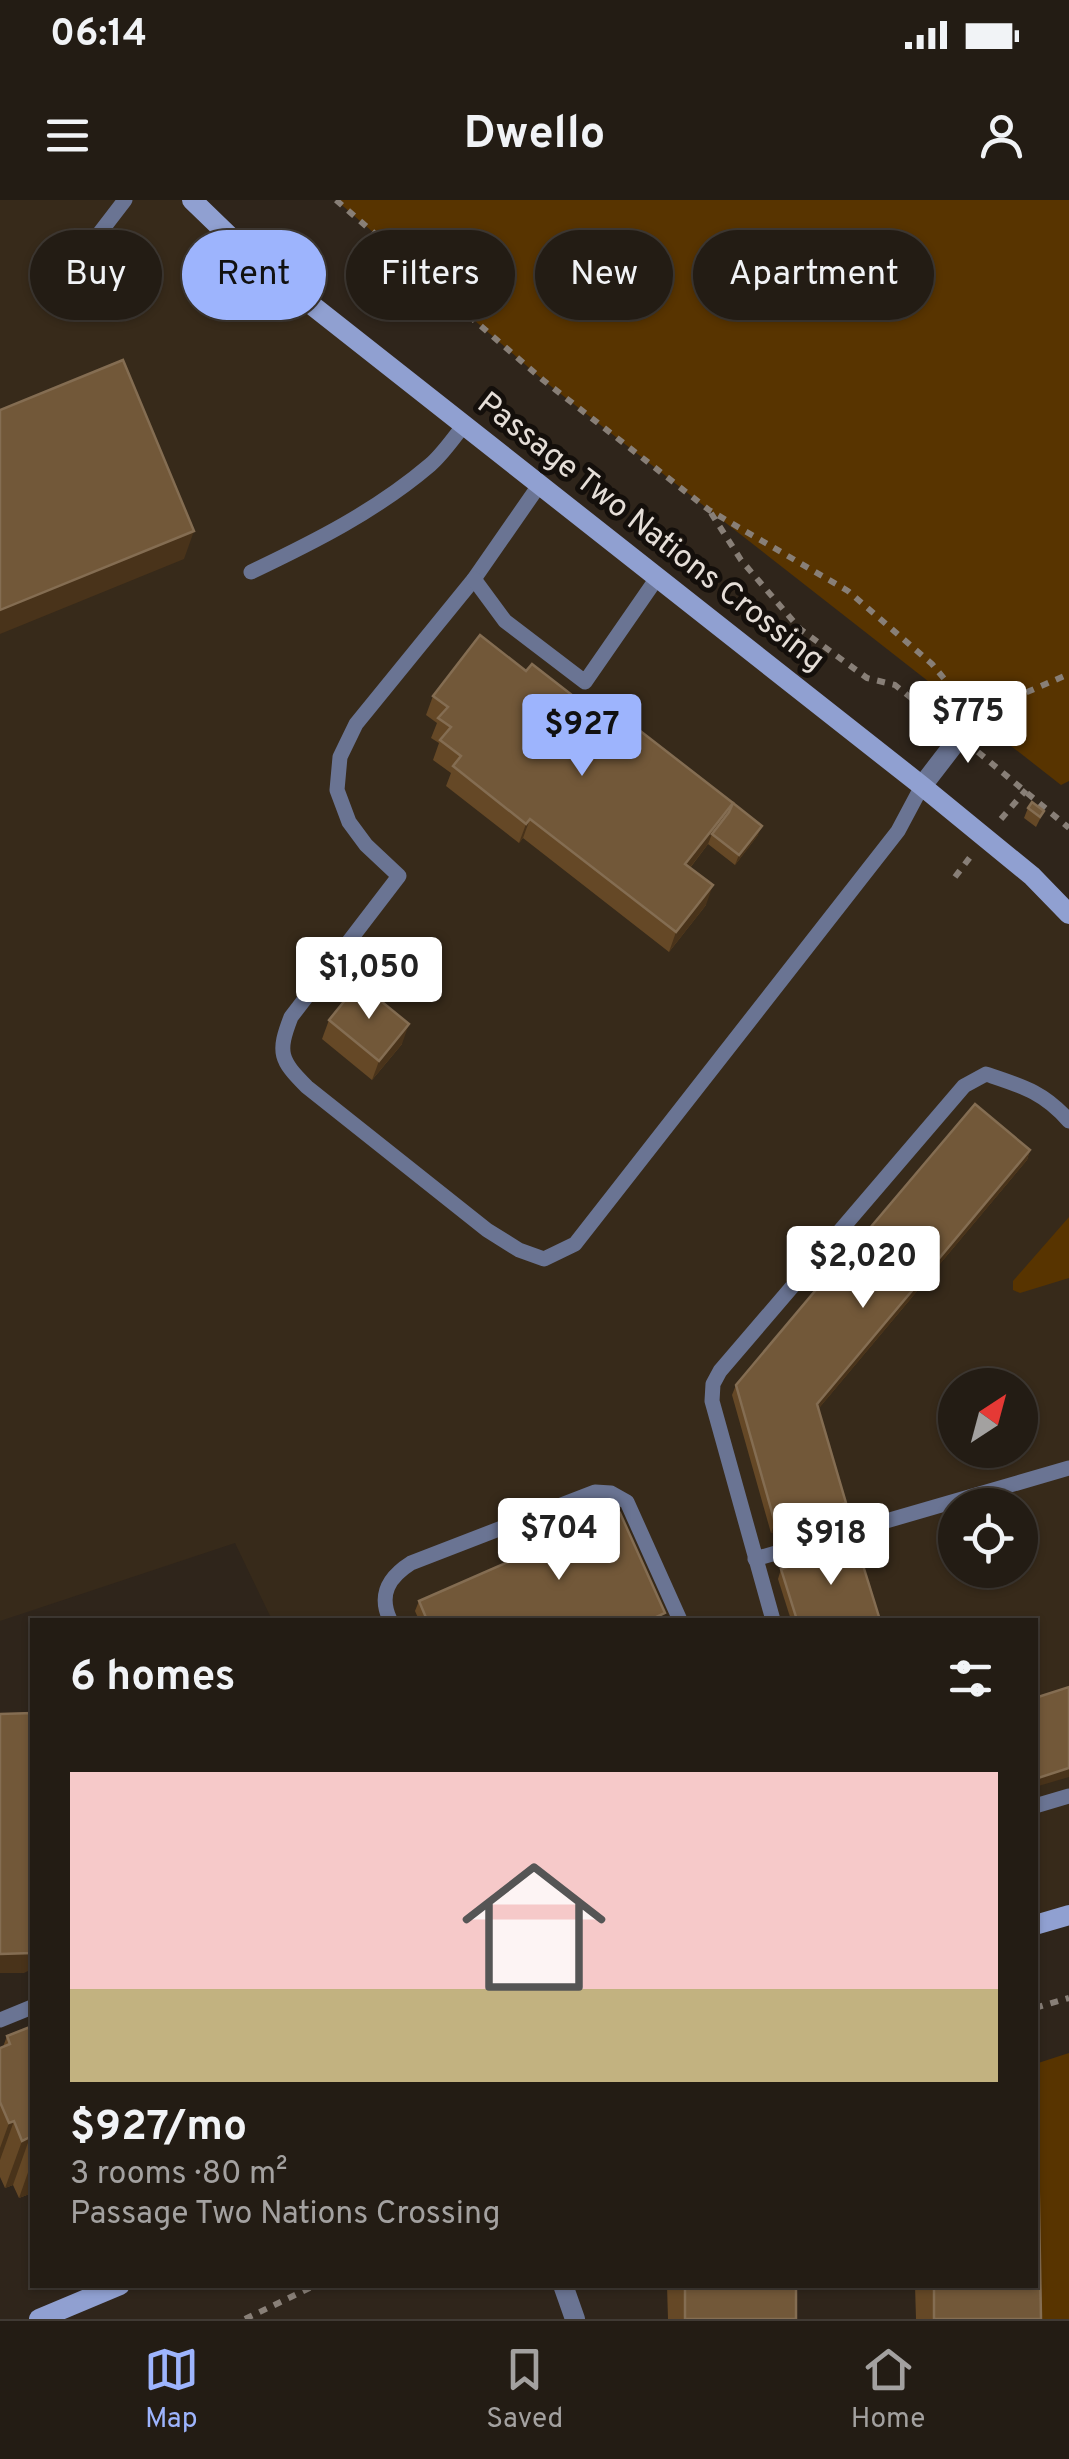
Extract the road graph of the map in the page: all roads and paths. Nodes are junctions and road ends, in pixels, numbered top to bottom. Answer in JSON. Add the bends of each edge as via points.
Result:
{"nodes":[{"id":1,"x":125,"y":200,"type":"edge"},
{"id":2,"x":192,"y":200,"type":"edge"},
{"id":3,"x":336,"y":200,"type":"edge"},
{"id":4,"x":102,"y":230,"type":"edge"},
{"id":5,"x":465,"y":424,"type":"junction"},
{"id":6,"x":540,"y":484,"type":"junction"},
{"id":7,"x":709,"y":510,"type":"junction"},
{"id":8,"x":251,"y":572,"type":"dead end"},
{"id":9,"x":657,"y":578,"type":"junction"},
{"id":10,"x":474,"y":579,"type":"junction"},
{"id":11,"x":1069,"y":674,"type":"edge"},
{"id":12,"x":975,"y":717,"type":"junction"},
{"id":13,"x":943,"y":724,"type":"dead end"},
{"id":14,"x":983,"y":756,"type":"dead end"},
{"id":15,"x":922,"y":786,"type":"junction"},
{"id":16,"x":1069,"y":828,"type":"edge"},
{"id":17,"x":1069,"y":914,"type":"edge"},
{"id":18,"x":1069,"y":1122,"type":"edge"},
{"id":19,"x":1069,"y":1468,"type":"edge"},
{"id":20,"x":755,"y":1560,"type":"junction"},
{"id":21,"x":390,"y":1618,"type":"edge"},
{"id":22,"x":679,"y":1618,"type":"edge"},
{"id":23,"x":772,"y":1618,"type":"edge"},
{"id":24,"x":1069,"y":1796,"type":"edge"},
{"id":25,"x":1038,"y":1805,"type":"edge"},
{"id":26,"x":1069,"y":1915,"type":"edge"},
{"id":27,"x":1038,"y":1924,"type":"edge"},
{"id":28,"x":1069,"y":1998,"type":"edge"},
{"id":29,"x":1038,"y":2007,"type":"edge"},
{"id":30,"x":30,"y":2008,"type":"edge"},
{"id":31,"x":0,"y":2020,"type":"edge"},
{"id":32,"x":113,"y":2288,"type":"edge"},
{"id":33,"x":310,"y":2288,"type":"edge"},
{"id":34,"x":564,"y":2288,"type":"edge"},
{"id":35,"x":38,"y":2319,"type":"edge"},
{"id":36,"x":245,"y":2319,"type":"edge"},
{"id":37,"x":574,"y":2319,"type":"edge"}],
"edges":[{"from":1,"to":4,"type":"lane"},
{"from":2,"to":5,"type":"main road","name":"Passage Two Nations Crossing","via":[[252,258]]},
{"from":3,"to":7,"type":"path","via":[[543,380]]},
{"from":5,"to":6,"type":"main road","name":"Passage Two Nations Crossing"},
{"from":5,"to":8,"type":"lane","via":[[432,464],[389,497]]},
{"from":6,"to":9,"type":"main road","name":"Passage Two Nations Crossing"},
{"from":6,"to":10,"type":"lane"},
{"from":7,"to":12,"type":"path","via":[[848,591],[932,664]]},
{"from":7,"to":13,"type":"path","via":[[800,629],[867,678],[895,685]]},
{"from":9,"to":10,"type":"lane","via":[[586,682],[505,620]]},
{"from":9,"to":15,"type":"main road","name":"Passage Two Nations Crossing"},
{"from":10,"to":15,"type":"lane","via":[[356,724],[340,757],[337,790],[349,822],[399,876],[291,1018],[280,1044],[287,1067],[307,1088],[519,1250],[544,1260],[574,1244],[898,831]]},
{"from":11,"to":12,"type":"path"},
{"from":12,"to":15,"type":"street"},
{"from":14,"to":16,"type":"path"},
{"from":15,"to":17,"type":"main road","name":"Passage Two Nations Crossing"},
{"from":18,"to":20,"type":"lane","via":[[1041,1094],[1017,1084],[986,1074],[964,1086],[720,1371],[712,1401]]},
{"from":19,"to":20,"type":"lane"},
{"from":20,"to":23,"type":"lane"},
{"from":21,"to":22,"type":"lane","via":[[385,1593],[393,1574],[595,1492],[627,1502]]},
{"from":24,"to":25,"type":"lane"},
{"from":26,"to":27,"type":"main road"},
{"from":28,"to":29,"type":"path"},
{"from":30,"to":31,"type":"lane"},
{"from":32,"to":35,"type":"main road"},
{"from":33,"to":36,"type":"path"},
{"from":34,"to":37,"type":"street"}]}
